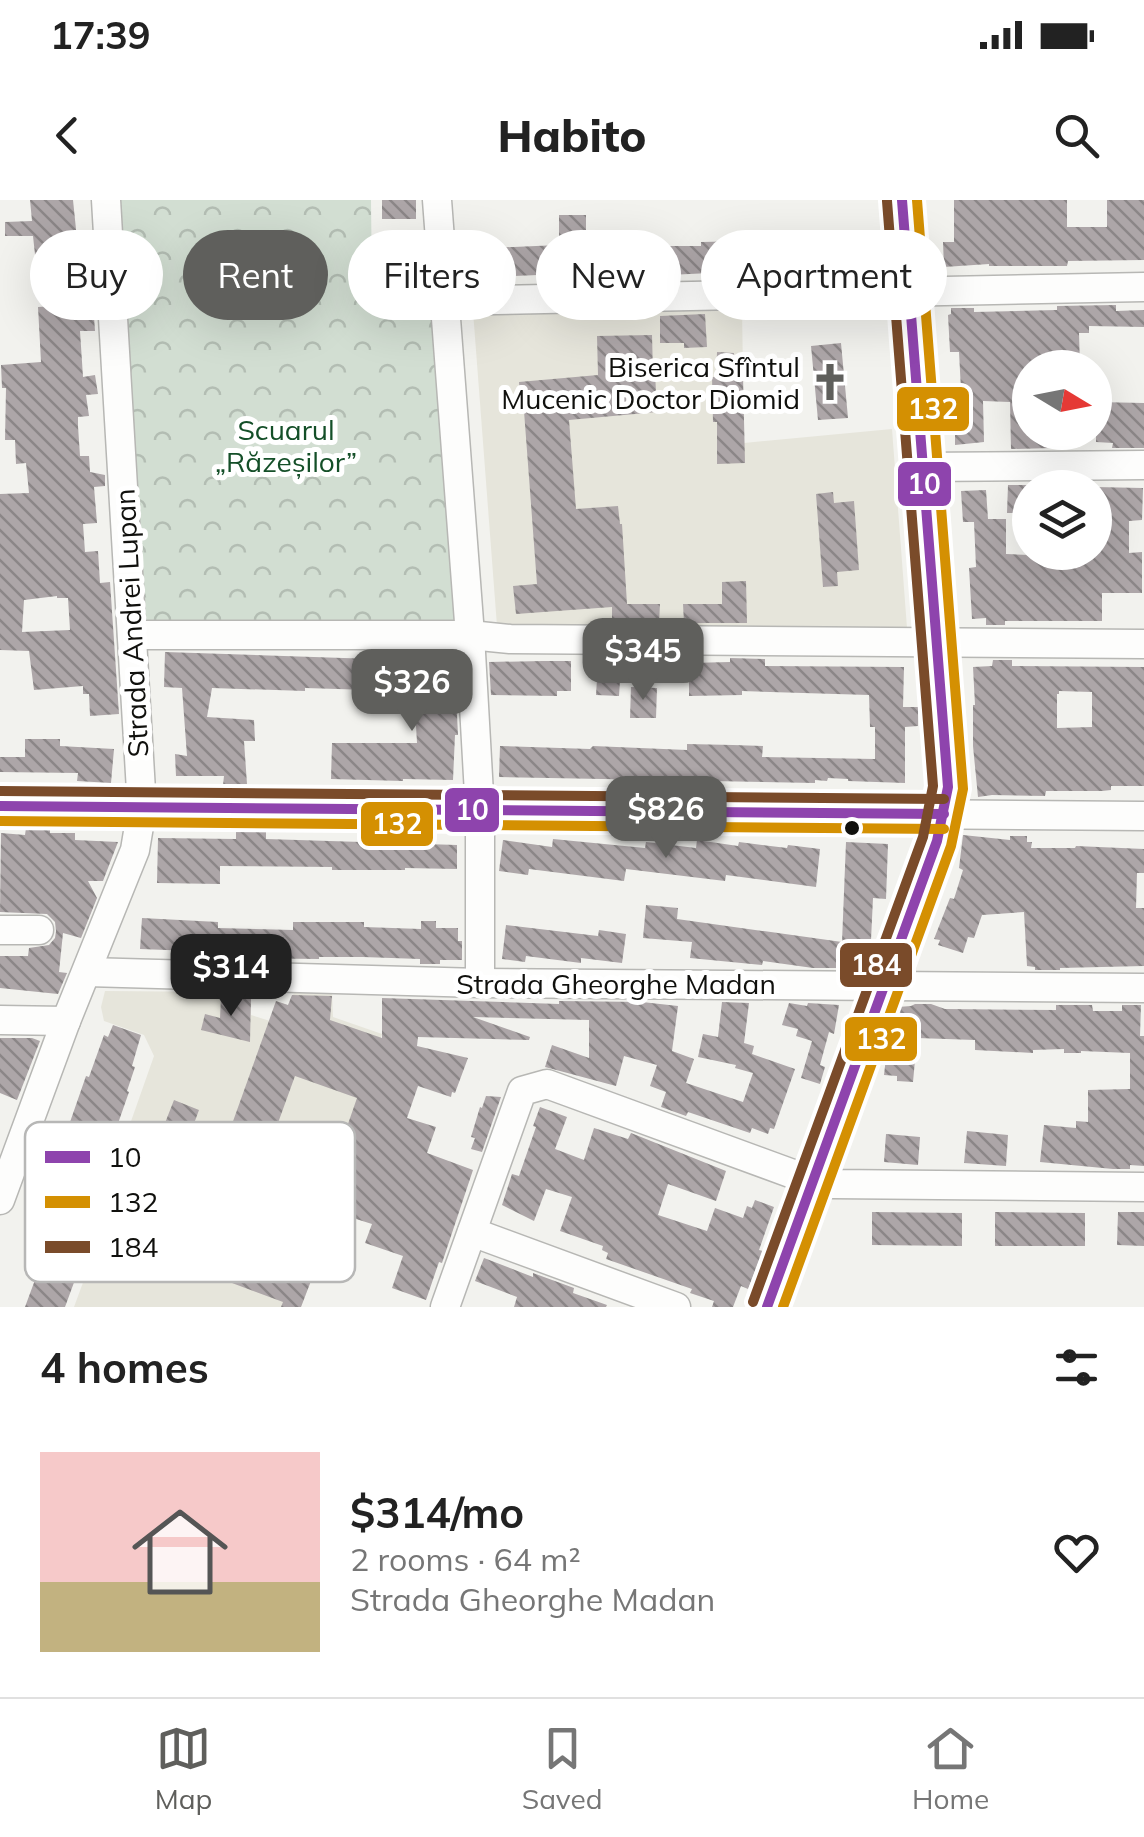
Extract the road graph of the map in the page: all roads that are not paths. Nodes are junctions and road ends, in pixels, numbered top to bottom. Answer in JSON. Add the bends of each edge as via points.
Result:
{"nodes":[{"id":1,"x":106,"y":200,"type":"edge"},
{"id":2,"x":437,"y":200,"type":"edge"},
{"id":3,"x":902,"y":200,"type":"edge"},
{"id":4,"x":439,"y":230,"type":"edge"},
{"id":5,"x":904,"y":230,"type":"edge"},
{"id":6,"x":1144,"y":286,"type":"edge"},
{"id":7,"x":947,"y":289,"type":"edge"},
{"id":8,"x":701,"y":295,"type":"edge"},
{"id":9,"x":516,"y":299,"type":"edge"},
{"id":10,"x":445,"y":320,"type":"edge"},
{"id":11,"x":910,"y":320,"type":"edge"},
{"id":12,"x":1144,"y":464,"type":"edge"},
{"id":13,"x":922,"y":466,"type":"junction"},
{"id":14,"x":470,"y":635,"type":"junction"},
{"id":15,"x":132,"y":636,"type":"junction"},
{"id":16,"x":936,"y":642,"type":"junction"},
{"id":17,"x":1144,"y":644,"type":"edge"},
{"id":18,"x":0,"y":806,"type":"edge"},
{"id":19,"x":142,"y":808,"type":"junction"},
{"id":20,"x":480,"y":812,"type":"junction"},
{"id":21,"x":944,"y":814,"type":"junction"},
{"id":22,"x":1144,"y":816,"type":"edge"},
{"id":23,"x":0,"y":930,"type":"edge"},
{"id":24,"x":40,"y":930,"type":"dead end"},
{"id":25,"x":88,"y":972,"type":"junction"},
{"id":26,"x":480,"y":983,"type":"junction"},
{"id":27,"x":884,"y":985,"type":"junction"},
{"id":28,"x":1144,"y":988,"type":"edge"},
{"id":29,"x":0,"y":1020,"type":"edge"},
{"id":30,"x":66,"y":1021,"type":"junction"},
{"id":31,"x":29,"y":1122,"type":"edge"},
{"id":32,"x":25,"y":1132,"type":"edge"},
{"id":33,"x":812,"y":1181,"type":"junction"},
{"id":34,"x":1144,"y":1187,"type":"edge"},
{"id":35,"x":0,"y":1200,"type":"edge"},
{"id":36,"x":472,"y":1232,"type":"junction"},
{"id":37,"x":446,"y":1307,"type":"edge"},
{"id":38,"x":676,"y":1307,"type":"edge"},
{"id":39,"x":767,"y":1307,"type":"edge"}],
"edges":[{"from":1,"to":15,"type":"street","name":"Strada Andrei Lupan"},
{"from":2,"to":4,"type":"street"},
{"from":3,"to":5,"type":"street"},
{"from":6,"to":7,"type":"street"},
{"from":8,"to":9,"type":"street"},
{"from":10,"to":14,"type":"street"},
{"from":11,"to":13,"type":"street"},
{"from":12,"to":13,"type":"street"},
{"from":13,"to":16,"type":"street"},
{"from":14,"to":15,"type":"street"},
{"from":14,"to":16,"type":"street"},
{"from":14,"to":20,"type":"street"},
{"from":15,"to":19,"type":"street","name":"Strada Andrei Lupan"},
{"from":16,"to":17,"type":"street"},
{"from":16,"to":21,"type":"street","via":[[948,788]]},
{"from":18,"to":19,"type":"street"},
{"from":19,"to":20,"type":"street"},
{"from":19,"to":25,"type":"street","name":"Strada Andrei Lupan","via":[[134,850]]},
{"from":20,"to":21,"type":"street"},
{"from":20,"to":26,"type":"street"},
{"from":21,"to":22,"type":"street"},
{"from":21,"to":27,"type":"street"},
{"from":23,"to":24,"type":"street"},
{"from":25,"to":26,"type":"street","name":"Strada Gheorghe Madan"},
{"from":25,"to":30,"type":"street","name":"Strada Andrei Lupan"},
{"from":26,"to":27,"type":"street","name":"Strada Gheorghe Madan"},
{"from":27,"to":28,"type":"street","name":"Strada Gheorghe Madan"},
{"from":27,"to":33,"type":"street"},
{"from":29,"to":30,"type":"street"},
{"from":30,"to":31,"type":"street","name":"Strada Andrei Lupan"},
{"from":32,"to":35,"type":"street","name":"Strada Andrei Lupan"},
{"from":33,"to":34,"type":"street"},
{"from":33,"to":36,"type":"street","via":[[548,1084],[522,1091]]},
{"from":33,"to":39,"type":"street"},
{"from":36,"to":37,"type":"street"},
{"from":36,"to":38,"type":"street"}]}
